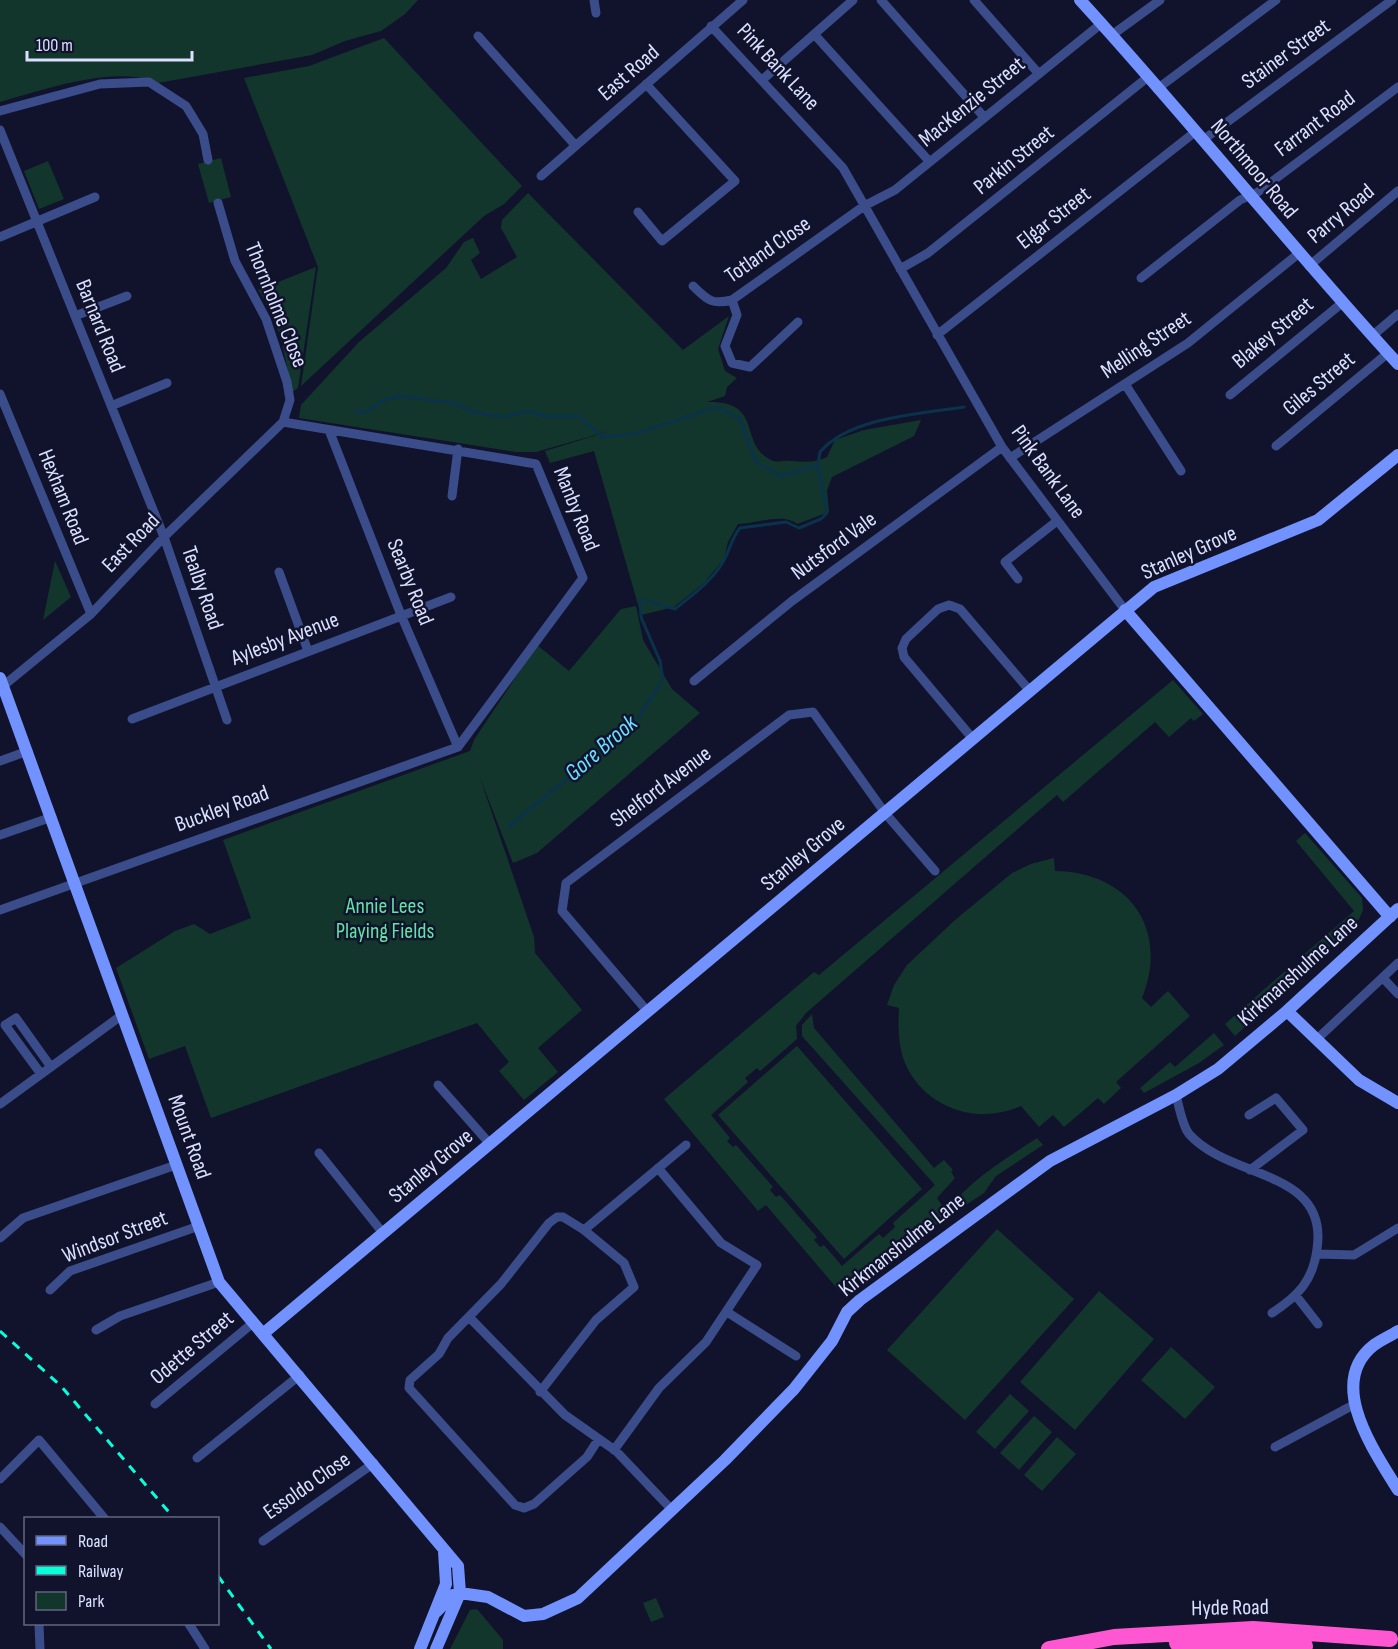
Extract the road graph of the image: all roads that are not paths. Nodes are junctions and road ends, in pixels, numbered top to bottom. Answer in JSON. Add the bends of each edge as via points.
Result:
{"nodes":[{"id":1,"x":594,"y":0,"type":"edge"},
{"id":2,"x":743,"y":0,"type":"edge"},
{"id":3,"x":853,"y":0,"type":"edge"},
{"id":4,"x":881,"y":0,"type":"edge"},
{"id":5,"x":974,"y":0,"type":"edge"},
{"id":6,"x":1080,"y":0,"type":"edge"},
{"id":7,"x":1160,"y":0,"type":"edge"},
{"id":8,"x":1276,"y":0,"type":"edge"},
{"id":9,"x":1392,"y":0,"type":"edge"},
{"id":10,"x":597,"y":13,"type":"dead end"},
{"id":11,"x":1102,"y":23,"type":"junction"},
{"id":12,"x":711,"y":26,"type":"junction"},
{"id":13,"x":814,"y":34,"type":"junction"},
{"id":14,"x":1112,"y":35,"type":"junction"},
{"id":15,"x":478,"y":36,"type":"dead end"},
{"id":16,"x":1039,"y":74,"type":"junction"},
{"id":17,"x":1148,"y":78,"type":"junction"},
{"id":18,"x":762,"y":80,"type":"junction"},
{"id":19,"x":646,"y":84,"type":"junction"},
{"id":20,"x":1398,"y":87,"type":"edge"},
{"id":21,"x":1158,"y":89,"type":"junction"},
{"id":22,"x":0,"y":111,"type":"edge"},
{"id":23,"x":984,"y":117,"type":"junction"},
{"id":24,"x":0,"y":130,"type":"edge"},
{"id":25,"x":1199,"y":136,"type":"junction"},
{"id":26,"x":576,"y":146,"type":"junction"},
{"id":27,"x":207,"y":160,"type":"dead end"},
{"id":28,"x":929,"y":161,"type":"junction"},
{"id":29,"x":541,"y":176,"type":"dead end"},
{"id":30,"x":1398,"y":192,"type":"edge"},
{"id":31,"x":1250,"y":195,"type":"junction"},
{"id":32,"x":95,"y":197,"type":"dead end"},
{"id":33,"x":218,"y":203,"type":"dead end"},
{"id":34,"x":864,"y":206,"type":"junction"},
{"id":35,"x":638,"y":212,"type":"dead end"},
{"id":36,"x":37,"y":222,"type":"junction"},
{"id":37,"x":0,"y":237,"type":"edge"},
{"id":38,"x":1298,"y":254,"type":"junction"},
{"id":39,"x":1309,"y":266,"type":"junction"},
{"id":40,"x":900,"y":268,"type":"junction"},
{"id":41,"x":1141,"y":278,"type":"dead end"},
{"id":42,"x":693,"y":285,"type":"dead end"},
{"id":43,"x":127,"y":296,"type":"dead end"},
{"id":44,"x":732,"y":300,"type":"junction"},
{"id":45,"x":1342,"y":303,"type":"junction"},
{"id":46,"x":1398,"y":314,"type":"edge"},
{"id":47,"x":75,"y":316,"type":"junction"},
{"id":48,"x":798,"y":322,"type":"dead end"},
{"id":49,"x":938,"y":336,"type":"junction"},
{"id":50,"x":1372,"y":336,"type":"junction"},
{"id":51,"x":1388,"y":353,"type":"junction"},
{"id":52,"x":1398,"y":364,"type":"edge"},
{"id":53,"x":167,"y":383,"type":"dead end"},
{"id":54,"x":1125,"y":384,"type":"junction"},
{"id":55,"x":0,"y":394,"type":"edge"},
{"id":56,"x":1230,"y":394,"type":"dead end"},
{"id":57,"x":111,"y":406,"type":"junction"},
{"id":58,"x":283,"y":422,"type":"junction"},
{"id":59,"x":329,"y":430,"type":"junction"},
{"id":60,"x":1276,"y":446,"type":"dead end"},
{"id":61,"x":1002,"y":447,"type":"junction"},
{"id":62,"x":458,"y":449,"type":"junction"},
{"id":63,"x":1398,"y":455,"type":"edge"},
{"id":64,"x":1010,"y":458,"type":"junction"},
{"id":65,"x":1181,"y":471,"type":"dead end"},
{"id":66,"x":452,"y":496,"type":"dead end"},
{"id":67,"x":1057,"y":521,"type":"junction"},
{"id":68,"x":164,"y":537,"type":"junction"},
{"id":69,"x":279,"y":572,"type":"dead end"},
{"id":70,"x":1018,"y":579,"type":"dead end"},
{"id":71,"x":451,"y":597,"type":"dead end"},
{"id":72,"x":1125,"y":610,"type":"junction"},
{"id":73,"x":91,"y":614,"type":"junction"},
{"id":74,"x":401,"y":615,"type":"junction"},
{"id":75,"x":308,"y":651,"type":"junction"},
{"id":76,"x":694,"y":681,"type":"dead end"},
{"id":77,"x":2,"y":682,"type":"edge"},
{"id":78,"x":215,"y":687,"type":"junction"},
{"id":79,"x":1030,"y":691,"type":"junction"},
{"id":80,"x":132,"y":719,"type":"dead end"},
{"id":81,"x":227,"y":720,"type":"dead end"},
{"id":82,"x":973,"y":739,"type":"junction"},
{"id":83,"x":458,"y":747,"type":"junction"},
{"id":84,"x":28,"y":751,"type":"junction"},
{"id":85,"x":0,"y":761,"type":"edge"},
{"id":86,"x":885,"y":813,"type":"junction"},
{"id":87,"x":52,"y":817,"type":"junction"},
{"id":88,"x":0,"y":835,"type":"edge"},
{"id":89,"x":935,"y":872,"type":"dead end"},
{"id":90,"x":76,"y":883,"type":"junction"},
{"id":91,"x":0,"y":910,"type":"edge"},
{"id":92,"x":1394,"y":913,"type":"edge"},
{"id":93,"x":1398,"y":963,"type":"edge"},
{"id":94,"x":1383,"y":978,"type":"junction"},
{"id":95,"x":1398,"y":994,"type":"edge"},
{"id":96,"x":648,"y":1011,"type":"junction"},
{"id":97,"x":1287,"y":1011,"type":"junction"},
{"id":98,"x":122,"y":1015,"type":"junction"},
{"id":99,"x":1316,"y":1040,"type":"junction"},
{"id":100,"x":51,"y":1067,"type":"junction"},
{"id":101,"x":41,"y":1074,"type":"junction"},
{"id":102,"x":438,"y":1085,"type":"dead end"},
{"id":103,"x":1176,"y":1095,"type":"junction"},
{"id":104,"x":1398,"y":1103,"type":"edge"},
{"id":105,"x":0,"y":1104,"type":"edge"},
{"id":106,"x":1249,"y":1115,"type":"dead end"},
{"id":107,"x":490,"y":1143,"type":"junction"},
{"id":108,"x":686,"y":1145,"type":"dead end"},
{"id":109,"x":319,"y":1153,"type":"dead end"},
{"id":110,"x":176,"y":1165,"type":"junction"},
{"id":111,"x":658,"y":1168,"type":"junction"},
{"id":112,"x":1250,"y":1170,"type":"junction"},
{"id":113,"x":199,"y":1226,"type":"junction"},
{"id":114,"x":1398,"y":1228,"type":"edge"},
{"id":115,"x":584,"y":1230,"type":"junction"},
{"id":116,"x":383,"y":1233,"type":"junction"},
{"id":117,"x":0,"y":1238,"type":"edge"},
{"id":118,"x":1317,"y":1254,"type":"junction"},
{"id":119,"x":219,"y":1282,"type":"junction"},
{"id":120,"x":50,"y":1290,"type":"dead end"},
{"id":121,"x":1297,"y":1297,"type":"junction"},
{"id":122,"x":727,"y":1312,"type":"junction"},
{"id":123,"x":1272,"y":1313,"type":"dead end"},
{"id":124,"x":470,"y":1318,"type":"junction"},
{"id":125,"x":254,"y":1322,"type":"junction"},
{"id":126,"x":1318,"y":1324,"type":"dead end"},
{"id":127,"x":96,"y":1330,"type":"dead end"},
{"id":128,"x":1398,"y":1331,"type":"edge"},
{"id":129,"x":264,"y":1333,"type":"junction"},
{"id":130,"x":796,"y":1356,"type":"dead end"},
{"id":131,"x":300,"y":1375,"type":"junction"},
{"id":132,"x":540,"y":1392,"type":"junction"},
{"id":133,"x":155,"y":1404,"type":"dead end"},
{"id":134,"x":1355,"y":1404,"type":"junction"},
{"id":135,"x":598,"y":1440,"type":"junction"},
{"id":136,"x":1275,"y":1447,"type":"dead end"},
{"id":137,"x":614,"y":1450,"type":"junction"},
{"id":138,"x":197,"y":1458,"type":"dead end"},
{"id":139,"x":374,"y":1463,"type":"junction"},
{"id":140,"x":0,"y":1479,"type":"edge"},
{"id":141,"x":1398,"y":1490,"type":"edge"},
{"id":142,"x":672,"y":1510,"type":"junction"},
{"id":143,"x":103,"y":1517,"type":"edge"},
{"id":144,"x":0,"y":1527,"type":"edge"},
{"id":145,"x":263,"y":1540,"type":"dead end"},
{"id":146,"x":444,"y":1550,"type":"junction"},
{"id":147,"x":24,"y":1553,"type":"edge"},
{"id":148,"x":460,"y":1593,"type":"junction"},
{"id":149,"x":436,"y":1612,"type":"junction"},
{"id":150,"x":39,"y":1625,"type":"edge"},
{"id":151,"x":190,"y":1625,"type":"edge"},
{"id":152,"x":1394,"y":1639,"type":"edge"},
{"id":153,"x":1177,"y":1641,"type":"edge"},
{"id":154,"x":1305,"y":1646,"type":"junction"},
{"id":155,"x":437,"y":1648,"type":"edge"},
{"id":156,"x":40,"y":1649,"type":"edge"},
{"id":157,"x":205,"y":1649,"type":"edge"},
{"id":158,"x":420,"y":1649,"type":"edge"},
{"id":159,"x":1049,"y":1649,"type":"edge"},
{"id":160,"x":1268,"y":1649,"type":"edge"}],
"edges":[{"from":1,"to":10,"type":"street"},
{"from":2,"to":12,"type":"street","name":"East Road"},
{"from":3,"to":13,"type":"street"},
{"from":4,"to":23,"type":"street"},
{"from":5,"to":16,"type":"street"},
{"from":6,"to":11,"type":"street","name":"Northmoor Road"},
{"from":7,"to":14,"type":"street"},
{"from":8,"to":21,"type":"street"},
{"from":9,"to":25,"type":"street","name":"Stainer Street"},
{"from":11,"to":14,"type":"street","name":"Northmoor Road"},
{"from":11,"to":16,"type":"street","name":"MacKenzie Street"},
{"from":12,"to":18,"type":"street","name":"Pink Bank Lane"},
{"from":12,"to":19,"type":"street","name":"East Road"},
{"from":13,"to":18,"type":"street"},
{"from":13,"to":28,"type":"street"},
{"from":14,"to":17,"type":"street","name":"Northmoor Road"},
{"from":15,"to":26,"type":"street"},
{"from":16,"to":23,"type":"street","name":"MacKenzie Street"},
{"from":17,"to":21,"type":"street","name":"Northmoor Road"},
{"from":17,"to":40,"type":"street","name":"Parkin Street","via":[[928,254]]},
{"from":18,"to":34,"type":"street","name":"Pink Bank Lane","via":[[843,168]]},
{"from":19,"to":26,"type":"street","name":"East Road"},
{"from":19,"to":35,"type":"street","via":[[735,181],[662,241]]},
{"from":20,"to":31,"type":"street","name":"Farrant Road"},
{"from":21,"to":25,"type":"street","name":"Northmoor Road"},
{"from":22,"to":27,"type":"street","via":[[100,84],[149,82],[186,106],[203,134]]},
{"from":23,"to":28,"type":"street","name":"MacKenzie Street"},
{"from":24,"to":36,"type":"street","name":"Barnard Road"},
{"from":25,"to":31,"type":"street","name":"Northmoor Road"},
{"from":25,"to":49,"type":"street","name":"Elgar Street"},
{"from":26,"to":29,"type":"street","name":"East Road"},
{"from":28,"to":34,"type":"street","name":"MacKenzie Street","via":[[895,190]]},
{"from":30,"to":39,"type":"street","name":"Parry Road"},
{"from":31,"to":38,"type":"street","name":"Northmoor Road"},
{"from":31,"to":41,"type":"street","name":"Farrant Road"},
{"from":32,"to":36,"type":"street"},
{"from":33,"to":58,"type":"street","name":"Thornholme Close","via":[[235,261],[266,319],[287,382],[290,400]]},
{"from":34,"to":40,"type":"street","name":"Pink Bank Lane"},
{"from":34,"to":44,"type":"street","name":"Totland Close"},
{"from":36,"to":37,"type":"street"},
{"from":36,"to":47,"type":"street","name":"Barnard Road"},
{"from":38,"to":39,"type":"street","name":"Northmoor Road"},
{"from":38,"to":54,"type":"street","name":"Melling Street","via":[[1188,343]]},
{"from":39,"to":45,"type":"street","name":"Northmoor Road"},
{"from":40,"to":49,"type":"street","name":"Pink Bank Lane"},
{"from":42,"to":44,"type":"street","name":"Totland Close","via":[[707,299],[718,303]]},
{"from":43,"to":47,"type":"street"},
{"from":44,"to":48,"type":"street","via":[[737,315],[725,346],[732,363],[750,367]]},
{"from":45,"to":50,"type":"street","name":"Northmoor Road"},
{"from":45,"to":56,"type":"street","name":"Blakey Street"},
{"from":46,"to":50,"type":"street"},
{"from":47,"to":57,"type":"street","name":"Barnard Road"},
{"from":49,"to":61,"type":"street","name":"Pink Bank Lane"},
{"from":50,"to":51,"type":"street","name":"Northmoor Road"},
{"from":51,"to":52,"type":"street","name":"Northmoor Road"},
{"from":51,"to":60,"type":"street","name":"Giles Street"},
{"from":53,"to":57,"type":"street"},
{"from":54,"to":64,"type":"street","name":"Melling Street"},
{"from":54,"to":65,"type":"street"},
{"from":55,"to":73,"type":"street","name":"Hexham Road"},
{"from":57,"to":68,"type":"street","name":"Barnard Road"},
{"from":58,"to":59,"type":"street","name":"Manby Road"},
{"from":58,"to":68,"type":"street","name":"East Road"},
{"from":59,"to":62,"type":"street","name":"Manby Road"},
{"from":59,"to":74,"type":"street","name":"Searby Road"},
{"from":61,"to":64,"type":"street","name":"Pink Bank Lane"},
{"from":61,"to":76,"type":"street","name":"Nutsford Vale","via":[[792,601]]},
{"from":62,"to":66,"type":"street"},
{"from":62,"to":83,"type":"street","name":"Manby Road","via":[[536,464],[583,578]]},
{"from":63,"to":72,"type":"street","name":"Stanley Grove","via":[[1318,520],[1154,587]]},
{"from":64,"to":67,"type":"street","name":"Pink Bank Lane"},
{"from":67,"to":70,"type":"street","via":[[1005,562]]},
{"from":67,"to":72,"type":"street","name":"Pink Bank Lane"},
{"from":68,"to":73,"type":"street","name":"East Road"},
{"from":68,"to":78,"type":"street","name":"Tealby Road"},
{"from":69,"to":75,"type":"street"},
{"from":71,"to":74,"type":"street","name":"Aylesby Avenue"},
{"from":72,"to":79,"type":"street","name":"Stanley Grove"},
{"from":72,"to":92,"type":"street","name":"Pink Bank Lane"},
{"from":73,"to":77,"type":"street","name":"East Road"},
{"from":74,"to":75,"type":"street","name":"Aylesby Avenue"},
{"from":74,"to":83,"type":"street","name":"Searby Road"},
{"from":75,"to":78,"type":"street","name":"Aylesby Avenue"},
{"from":77,"to":84,"type":"street","name":"Mount Road"},
{"from":78,"to":80,"type":"street","name":"Aylesby Avenue"},
{"from":78,"to":81,"type":"street","name":"Tealby Road"},
{"from":79,"to":82,"type":"street","name":"Stanley Grove"},
{"from":79,"to":82,"type":"street","via":[[960,609],[949,605],[938,609],[906,639],[904,657]]},
{"from":82,"to":86,"type":"street","name":"Stanley Grove"},
{"from":83,"to":90,"type":"street","name":"Buckley Road"},
{"from":84,"to":85,"type":"street"},
{"from":84,"to":87,"type":"street","name":"Mount Road"},
{"from":86,"to":89,"type":"street"},
{"from":86,"to":96,"type":"street","name":"Stanley Grove"},
{"from":86,"to":96,"type":"street","name":"Shelford Avenue","via":[[813,712],[789,715],[566,883],[562,911]]},
{"from":87,"to":88,"type":"street"},
{"from":87,"to":90,"type":"street","name":"Mount Road"},
{"from":90,"to":91,"type":"street","name":"Buckley Road"},
{"from":90,"to":98,"type":"street","name":"Mount Road"},
{"from":92,"to":97,"type":"street","name":"Kirkmanshulme Lane"},
{"from":93,"to":94,"type":"street"},
{"from":94,"to":95,"type":"street"},
{"from":94,"to":99,"type":"street"},
{"from":96,"to":107,"type":"street","name":"Stanley Grove"},
{"from":97,"to":99,"type":"street"},
{"from":97,"to":103,"type":"street","name":"Kirkmanshulme Lane","via":[[1218,1069]]},
{"from":98,"to":100,"type":"street"},
{"from":98,"to":110,"type":"street","name":"Mount Road"},
{"from":99,"to":104,"type":"street","via":[[1359,1080]]},
{"from":100,"to":101,"type":"street"},
{"from":100,"to":101,"type":"street","via":[[16,1018],[5,1025]]},
{"from":101,"to":105,"type":"street"},
{"from":102,"to":107,"type":"street"},
{"from":103,"to":112,"type":"street","via":[[1188,1132],[1213,1154]]},
{"from":103,"to":142,"type":"street","name":"Kirkmanshulme Lane","via":[[1050,1161],[868,1293],[847,1312],[832,1341],[794,1389]]},
{"from":106,"to":112,"type":"street","via":[[1276,1098],[1303,1130]]},
{"from":107,"to":116,"type":"street","name":"Stanley Grove"},
{"from":108,"to":111,"type":"street"},
{"from":109,"to":116,"type":"street"},
{"from":110,"to":113,"type":"street","name":"Mount Road"},
{"from":110,"to":117,"type":"street","via":[[23,1218]]},
{"from":111,"to":115,"type":"street"},
{"from":111,"to":122,"type":"street","via":[[721,1243],[757,1265]]},
{"from":112,"to":118,"type":"street","via":[[1297,1190],[1312,1207],[1320,1235]]},
{"from":113,"to":119,"type":"street","name":"Mount Road"},
{"from":113,"to":120,"type":"street","name":"Windsor Street","via":[[70,1271]]},
{"from":114,"to":118,"type":"street","via":[[1354,1255]]},
{"from":115,"to":124,"type":"street","via":[[557,1217]]},
{"from":115,"to":132,"type":"street","via":[[624,1263],[634,1287],[596,1320]]},
{"from":116,"to":129,"type":"street","name":"Stanley Grove"},
{"from":118,"to":121,"type":"street"},
{"from":119,"to":125,"type":"street","name":"Mount Road"},
{"from":119,"to":127,"type":"street","via":[[120,1316]]},
{"from":121,"to":123,"type":"street"},
{"from":121,"to":126,"type":"street"},
{"from":122,"to":130,"type":"street"},
{"from":122,"to":137,"type":"street","via":[[705,1342],[658,1388]]},
{"from":124,"to":132,"type":"street"},
{"from":124,"to":135,"type":"street","via":[[410,1380],[409,1388],[514,1505],[524,1508],[534,1504],[587,1456]]},
{"from":125,"to":129,"type":"street","name":"Mount Road"},
{"from":125,"to":133,"type":"street","name":"Odette Street"},
{"from":128,"to":134,"type":"street","via":[[1372,1346],[1355,1371]]},
{"from":129,"to":131,"type":"street","name":"Mount Road"},
{"from":131,"to":138,"type":"street"},
{"from":131,"to":139,"type":"street","name":"Mount Road"},
{"from":132,"to":135,"type":"street"},
{"from":134,"to":136,"type":"street"},
{"from":134,"to":141,"type":"street","via":[[1362,1431]]},
{"from":135,"to":137,"type":"street"},
{"from":137,"to":142,"type":"street"},
{"from":139,"to":145,"type":"street","name":"Essoldo Close"},
{"from":139,"to":146,"type":"street","name":"Mount Road"},
{"from":140,"to":143,"type":"street","via":[[39,1440]]},
{"from":142,"to":148,"type":"street","name":"Kirkmanshulme Lane","via":[[578,1598],[560,1608],[524,1616],[488,1597]]},
{"from":144,"to":147,"type":"street"},
{"from":146,"to":148,"type":"street","name":"Mount Road","via":[[460,1572]]},
{"from":146,"to":149,"type":"street","via":[[447,1579]]},
{"from":148,"to":149,"type":"street"},
{"from":148,"to":155,"type":"street"},
{"from":149,"to":158,"type":"street"},
{"from":150,"to":156,"type":"street"},
{"from":151,"to":157,"type":"street"},
{"from":152,"to":153,"type":"highway","name":"Hyde Road","via":[[1263,1629]]},
{"from":152,"to":154,"type":"highway","name":"Hyde Road"},
{"from":153,"to":154,"type":"highway","name":"Hyde Road"},
{"from":153,"to":159,"type":"highway","name":"Hyde Road","via":[[1114,1637]]},
{"from":154,"to":160,"type":"highway","name":"Hyde Road"}]}
